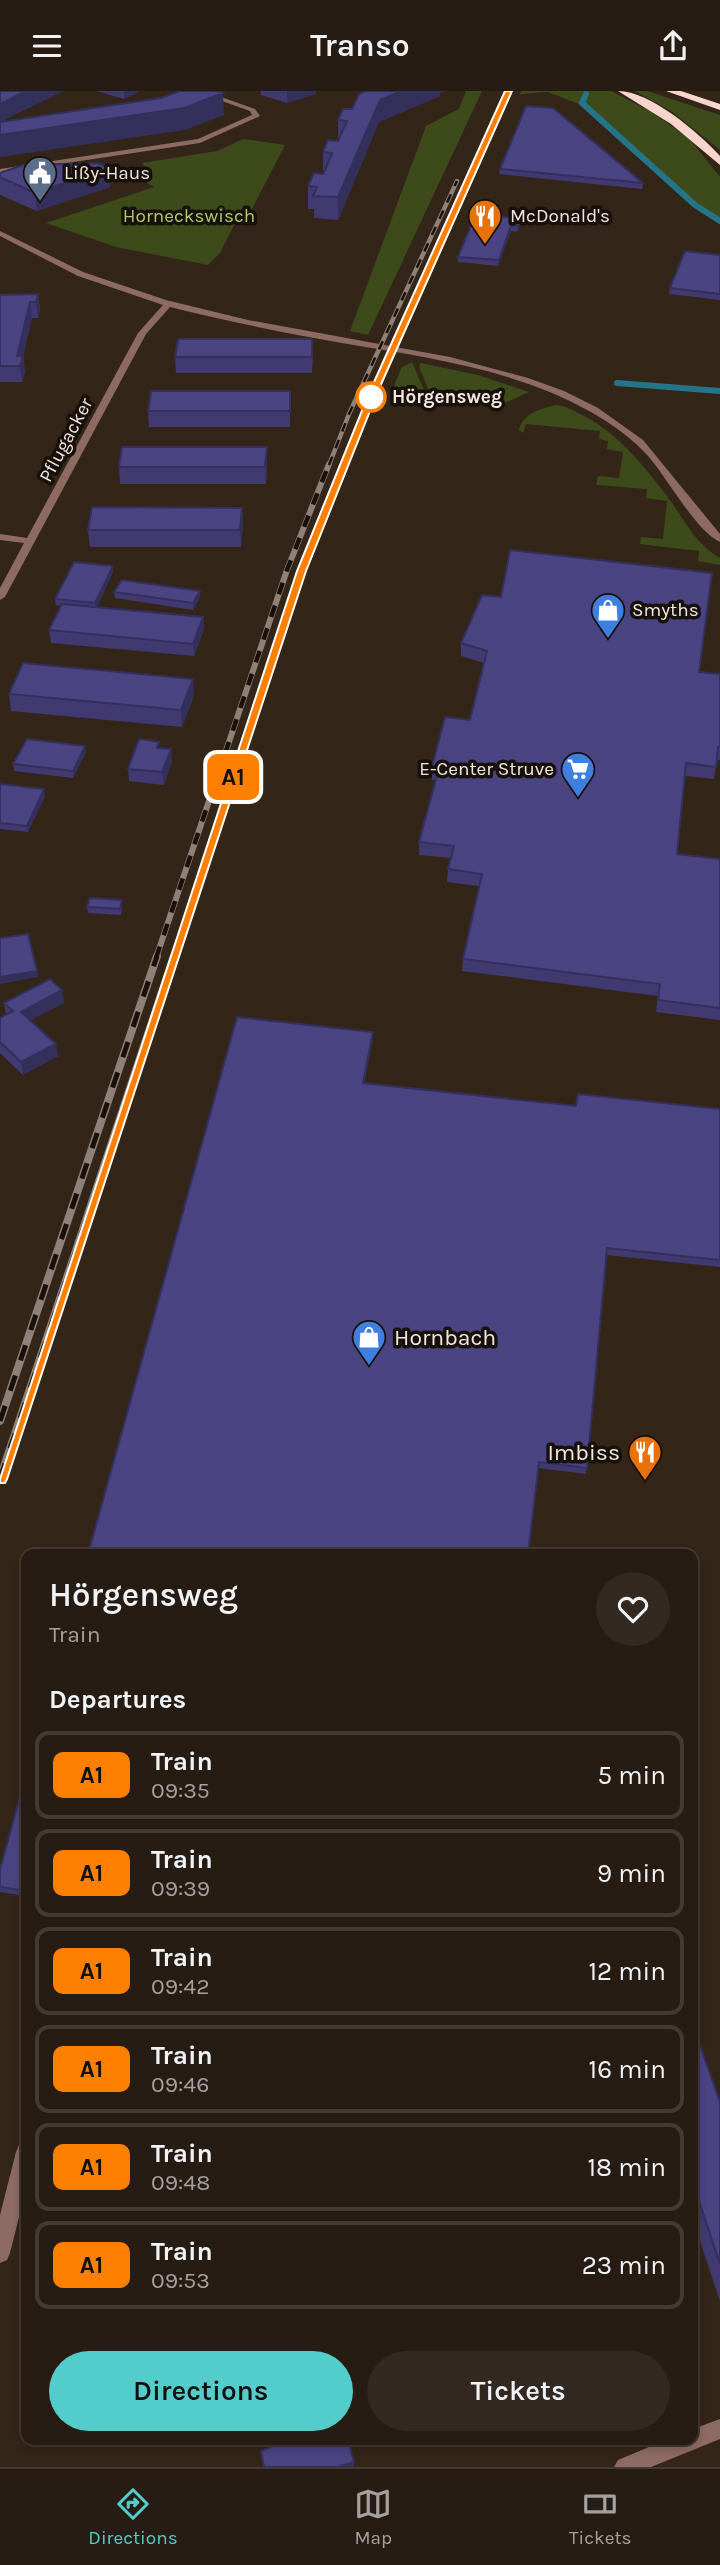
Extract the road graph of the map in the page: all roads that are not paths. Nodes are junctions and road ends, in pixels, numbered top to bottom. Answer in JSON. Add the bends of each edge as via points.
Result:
{"nodes":[{"id":1,"x":197,"y":91,"type":"edge"},
{"id":2,"x":623,"y":91,"type":"edge"},
{"id":3,"x":671,"y":91,"type":"edge"},
{"id":4,"x":709,"y":91,"type":"edge"},
{"id":5,"x":720,"y":95,"type":"edge"},
{"id":6,"x":720,"y":107,"type":"edge"},
{"id":7,"x":720,"y":162,"type":"edge"},
{"id":8,"x":0,"y":171,"type":"edge"},
{"id":9,"x":0,"y":233,"type":"edge"},
{"id":10,"x":168,"y":304,"type":"junction"},
{"id":11,"x":0,"y":537,"type":"edge"},
{"id":12,"x":720,"y":539,"type":"edge"},
{"id":13,"x":31,"y":541,"type":"junction"},
{"id":14,"x":0,"y":597,"type":"edge"},
{"id":15,"x":21,"y":2171,"type":"edge"},
{"id":16,"x":0,"y":2253,"type":"edge"},
{"id":17,"x":720,"y":2428,"type":"edge"},
{"id":18,"x":698,"y":2437,"type":"edge"},
{"id":19,"x":679,"y":2445,"type":"edge"},
{"id":20,"x":625,"y":2467,"type":"edge"}],
"edges":[{"from":1,"to":8,"type":"street","via":[[253,110],[257,116],[200,141]]},
{"from":2,"to":7,"type":"highway","via":[[678,124]]},
{"from":3,"to":6,"type":"highway"},
{"from":4,"to":5,"type":"highway"},
{"from":9,"to":10,"type":"street","via":[[68,269],[123,292]]},
{"from":10,"to":12,"type":"street","via":[[443,359],[556,392],[628,432]]},
{"from":10,"to":13,"type":"street","name":"Pflugacker","via":[[142,333]]},
{"from":11,"to":13,"type":"street"},
{"from":13,"to":14,"type":"street","name":"Pflugacker"},
{"from":15,"to":16,"type":"street"},
{"from":17,"to":18,"type":"street"},
{"from":19,"to":20,"type":"street"}]}
